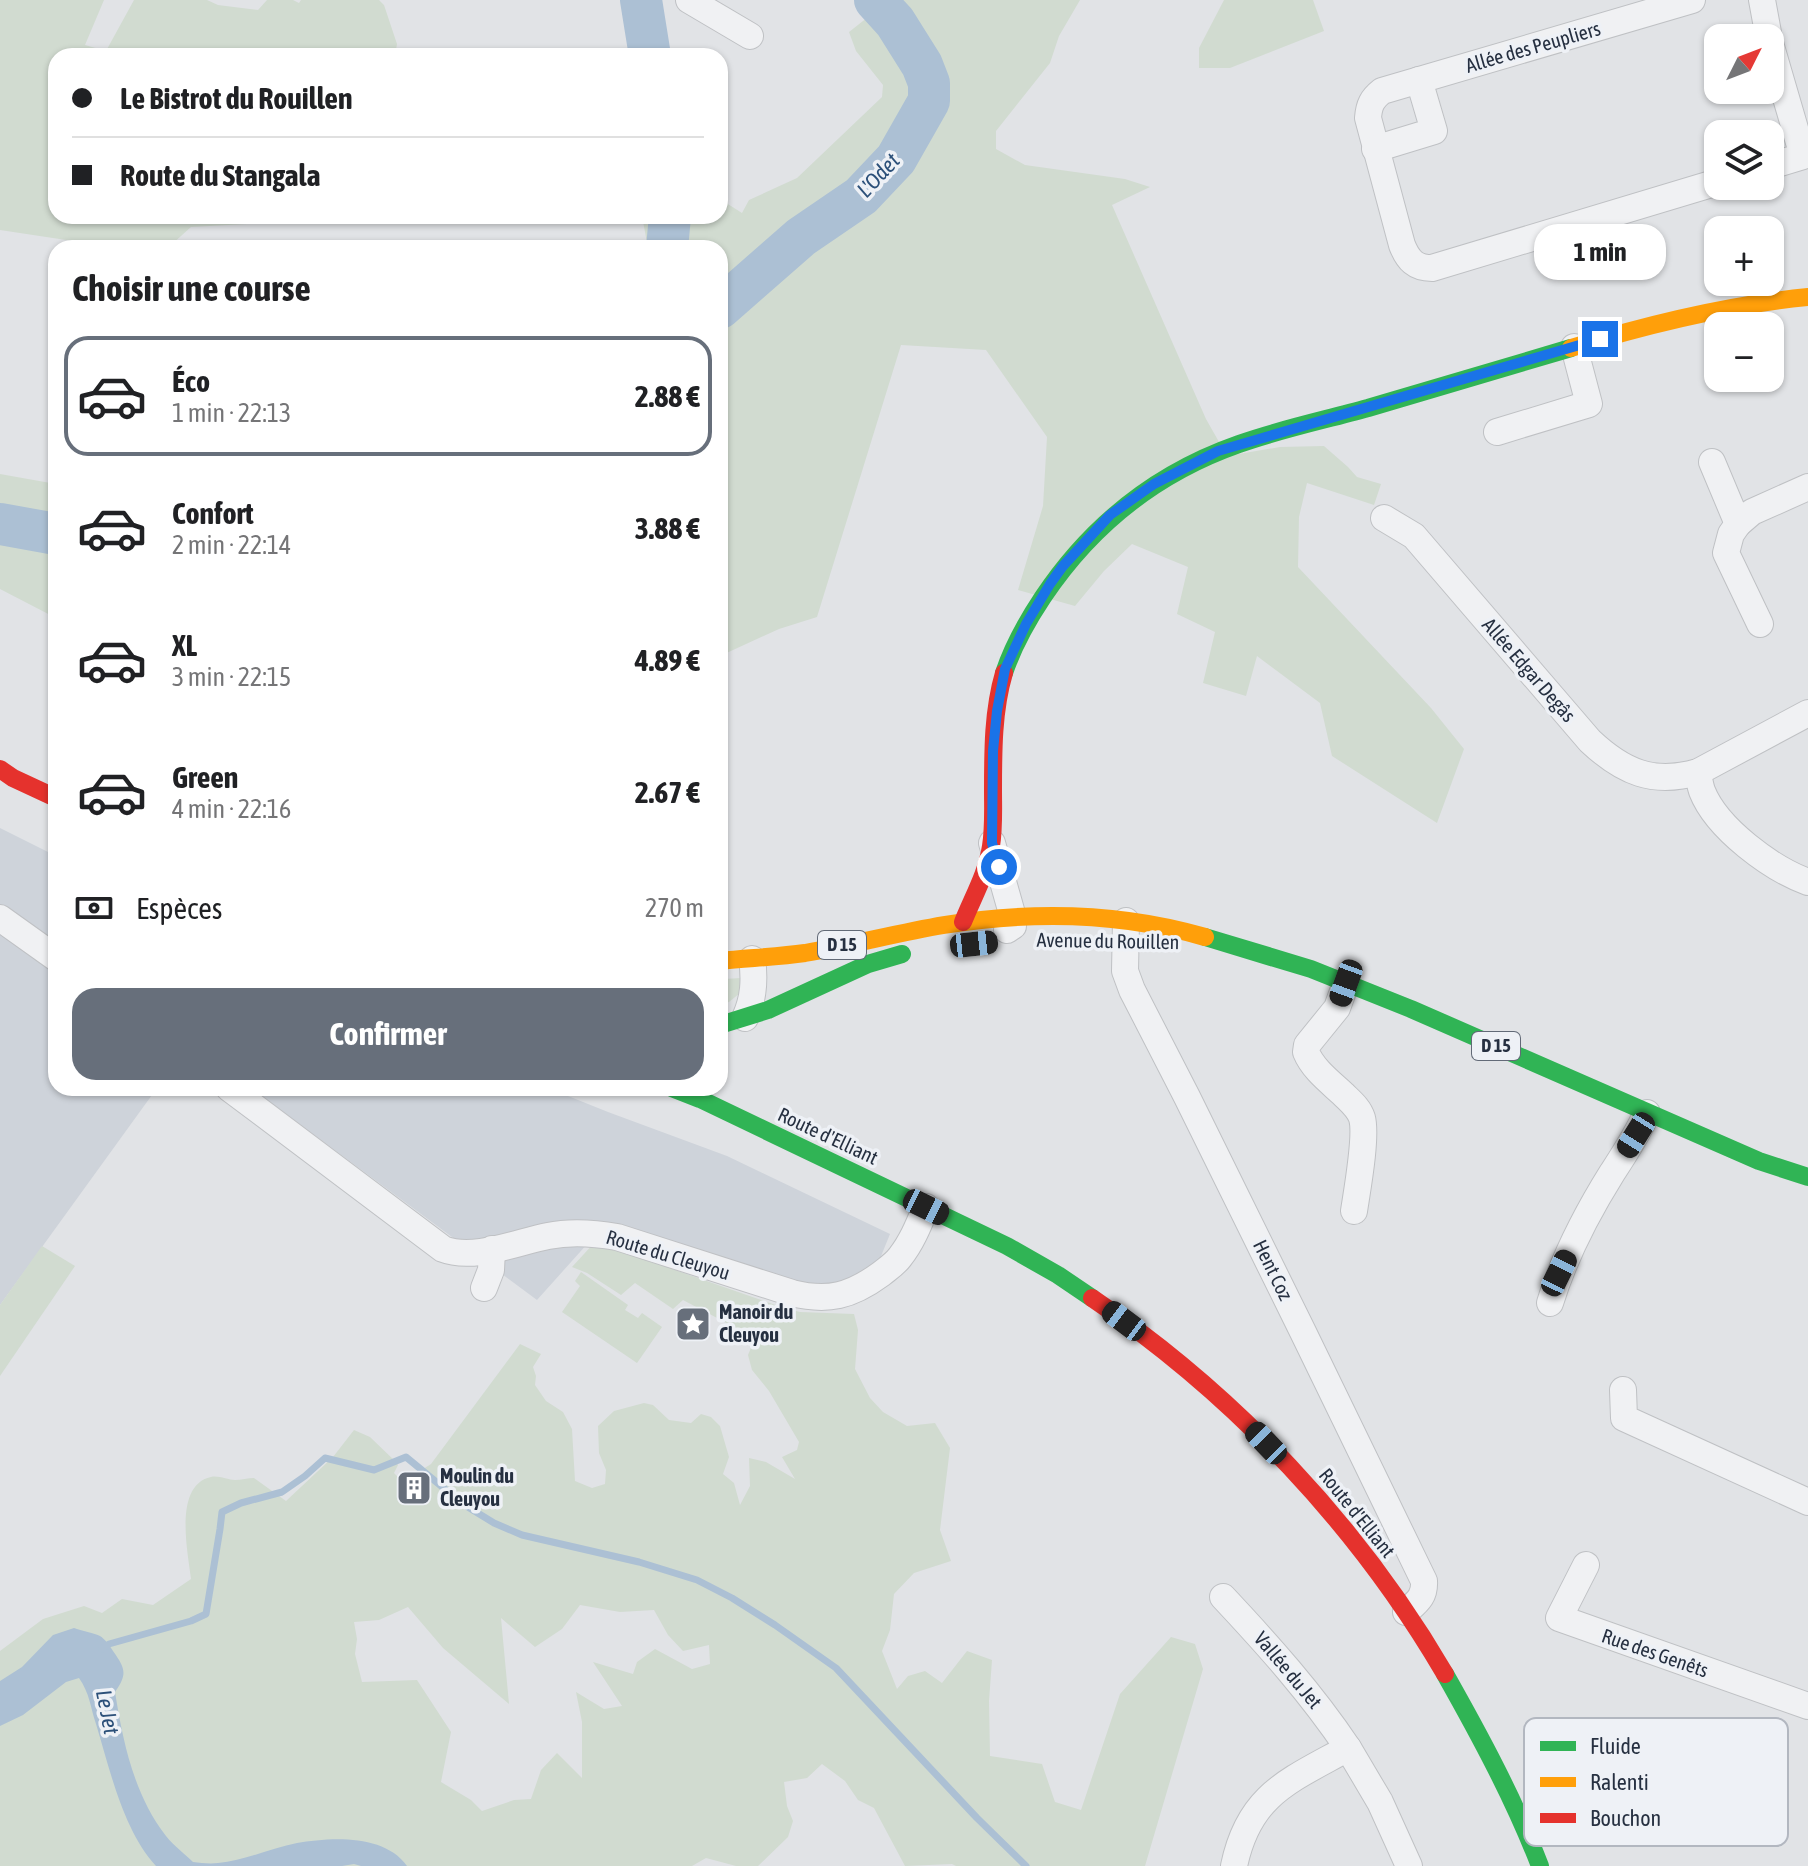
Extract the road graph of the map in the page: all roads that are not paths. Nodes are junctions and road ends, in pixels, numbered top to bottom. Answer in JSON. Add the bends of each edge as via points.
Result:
{"nodes":[{"id":1,"x":689,"y":0,"type":"edge"},
{"id":2,"x":1692,"y":0,"type":"edge"},
{"id":3,"x":1762,"y":0,"type":"edge"},
{"id":4,"x":1766,"y":24,"type":"edge"},
{"id":5,"x":750,"y":36,"type":"dead end"},
{"id":6,"x":1419,"y":80,"type":"junction"},
{"id":7,"x":1784,"y":88,"type":"edge"},
{"id":8,"x":1375,"y":149,"type":"junction"},
{"id":9,"x":1806,"y":156,"type":"edge"},
{"id":10,"x":1784,"y":162,"type":"edge"},
{"id":11,"x":1704,"y":186,"type":"edge"},
{"id":12,"x":1808,"y":297,"type":"edge"},
{"id":13,"x":1574,"y":347,"type":"junction"},
{"id":14,"x":1497,"y":432,"type":"dead end"},
{"id":15,"x":1712,"y":462,"type":"dead end"},
{"id":16,"x":1808,"y":487,"type":"edge"},
{"id":17,"x":1384,"y":518,"type":"dead end"},
{"id":18,"x":1738,"y":524,"type":"junction"},
{"id":19,"x":1760,"y":624,"type":"dead end"},
{"id":20,"x":1808,"y":713,"type":"edge"},
{"id":21,"x":0,"y":769,"type":"edge"},
{"id":22,"x":1698,"y":772,"type":"junction"},
{"id":23,"x":48,"y":794,"type":"edge"},
{"id":24,"x":992,"y":843,"type":"junction"},
{"id":25,"x":1808,"y":882,"type":"edge"},
{"id":26,"x":0,"y":918,"type":"edge"},
{"id":27,"x":963,"y":922,"type":"junction"},
{"id":28,"x":1018,"y":929,"type":"junction"},
{"id":29,"x":1120,"y":932,"type":"junction"},
{"id":30,"x":998,"y":942,"type":"dead end"},
{"id":31,"x":48,"y":952,"type":"edge"},
{"id":32,"x":920,"y":952,"type":"dead end"},
{"id":33,"x":891,"y":956,"type":"junction"},
{"id":34,"x":752,"y":959,"type":"junction"},
{"id":35,"x":728,"y":960,"type":"edge"},
{"id":36,"x":1346,"y":983,"type":"junction"},
{"id":37,"x":733,"y":1021,"type":"edge"},
{"id":38,"x":240,"y":1096,"type":"edge"},
{"id":39,"x":697,"y":1096,"type":"edge"},
{"id":40,"x":1647,"y":1113,"type":"junction"},
{"id":41,"x":1759,"y":1161,"type":"junction"},
{"id":42,"x":1808,"y":1177,"type":"edge"},
{"id":43,"x":1808,"y":1197,"type":"edge"},
{"id":44,"x":926,"y":1207,"type":"junction"},
{"id":45,"x":1354,"y":1211,"type":"dead end"},
{"id":46,"x":492,"y":1249,"type":"junction"},
{"id":47,"x":484,"y":1288,"type":"dead end"},
{"id":48,"x":1550,"y":1303,"type":"dead end"},
{"id":49,"x":1623,"y":1390,"type":"dead end"},
{"id":50,"x":1808,"y":1502,"type":"edge"},
{"id":51,"x":1586,"y":1565,"type":"dead end"},
{"id":52,"x":1223,"y":1597,"type":"dead end"},
{"id":53,"x":1406,"y":1612,"type":"junction"},
{"id":54,"x":1808,"y":1706,"type":"edge"},
{"id":55,"x":1348,"y":1748,"type":"junction"},
{"id":56,"x":1524,"y":1829,"type":"edge"},
{"id":57,"x":1531,"y":1846,"type":"edge"},
{"id":58,"x":1234,"y":1866,"type":"edge"},
{"id":59,"x":1409,"y":1866,"type":"edge"},
{"id":60,"x":1540,"y":1866,"type":"edge"}],
"edges":[{"from":1,"to":5,"type":"street"},
{"from":2,"to":6,"type":"street","name":"Allée des Peupliers"},
{"from":3,"to":4,"type":"street"},
{"from":6,"to":8,"type":"street","name":"Allée des Peupliers","via":[[1374,97],[1368,118]]},
{"from":6,"to":8,"type":"street","via":[[1434,131]]},
{"from":7,"to":9,"type":"street"},
{"from":8,"to":11,"type":"street","name":"Allée des Peupliers","via":[[1402,245],[1421,268]]},
{"from":9,"to":10,"type":"street"},
{"from":12,"to":13,"type":"street","via":[[1710,310]]},
{"from":13,"to":14,"type":"street","via":[[1589,404]]},
{"from":13,"to":24,"type":"street","via":[[1218,451],[1154,484],[1110,515],[1050,584],[1005,669],[995,733]]},
{"from":15,"to":18,"type":"street"},
{"from":16,"to":18,"type":"street","via":[[1752,512]]},
{"from":17,"to":22,"type":"street","name":"Allée Edgar Degâs","via":[[1414,536],[1605,755],[1646,776]]},
{"from":18,"to":19,"type":"street","via":[[1726,553]]},
{"from":20,"to":22,"type":"street","name":"Allée Edgar Degâs"},
{"from":21,"to":23,"type":"street"},
{"from":22,"to":25,"type":"street","via":[[1709,804],[1735,835],[1773,865]]},
{"from":24,"to":27,"type":"street"},
{"from":24,"to":28,"type":"street"},
{"from":26,"to":31,"type":"street"},
{"from":27,"to":28,"type":"street","name":"Avenue du Rouillen","number":"D 15"},
{"from":27,"to":34,"type":"street","name":"Avenue du Rouillen","number":"D 15"},
{"from":28,"to":29,"type":"street","name":"Avenue du Rouillen","number":"D 15","via":[[1063,915]]},
{"from":28,"to":30,"type":"street","name":"Avenue du Rouillen","number":"D 15"},
{"from":28,"to":33,"type":"street","name":"Avenue du Rouillen","number":"D 15","via":[[940,941]]},
{"from":29,"to":36,"type":"street","name":"Avenue du Rouillen","number":"D 15","via":[[1148,923]]},
{"from":29,"to":53,"type":"street","name":"Hent Coz","via":[[1132,990],[1424,1581],[1421,1598]]},
{"from":32,"to":33,"type":"street","name":"Avenue du Rouillen","number":"D 15"},
{"from":33,"to":37,"type":"street","name":"Avenue du Rouillen","number":"D 15"},
{"from":34,"to":35,"type":"street","name":"Avenue du Rouillen","number":"D 15"},
{"from":34,"to":37,"type":"street","via":[[753,997]]},
{"from":36,"to":40,"type":"street","name":"Avenue du Rouillen","number":"D 15"},
{"from":36,"to":45,"type":"street","via":[[1337,1008],[1306,1052],[1361,1115]]},
{"from":38,"to":46,"type":"street","name":"Route du Cleuyou","via":[[443,1249]]},
{"from":39,"to":44,"type":"street","name":"Route d'Elliant"},
{"from":40,"to":41,"type":"street","name":"Avenue du Rouillen","number":"D 15"},
{"from":40,"to":48,"type":"street","via":[[1573,1245]]},
{"from":41,"to":42,"type":"street","name":"Avenue du Rouillen","number":"D 15"},
{"from":41,"to":43,"type":"street","name":"Avenue du Rouillen","number":"D 15"},
{"from":44,"to":46,"type":"street","name":"Route du Cleuyou","via":[[898,1260],[865,1285],[833,1298],[805,1296],[593,1233]]},
{"from":44,"to":53,"type":"street","name":"Route d'Elliant","via":[[1056,1274],[1210,1389],[1323,1503]]},
{"from":46,"to":47,"type":"street"},
{"from":49,"to":50,"type":"street","via":[[1624,1418]]},
{"from":51,"to":54,"type":"street","name":"Rue des Genêts","via":[[1559,1618]]},
{"from":52,"to":55,"type":"street","name":"Vallée du Jet","via":[[1306,1689]]},
{"from":53,"to":56,"type":"street","name":"Route d'Elliant","via":[[1480,1736]]},
{"from":55,"to":58,"type":"street","via":[[1263,1802],[1244,1831]]},
{"from":55,"to":59,"type":"street","name":"Vallée du Jet"},
{"from":57,"to":60,"type":"street","name":"Route d'Elliant"}]}
